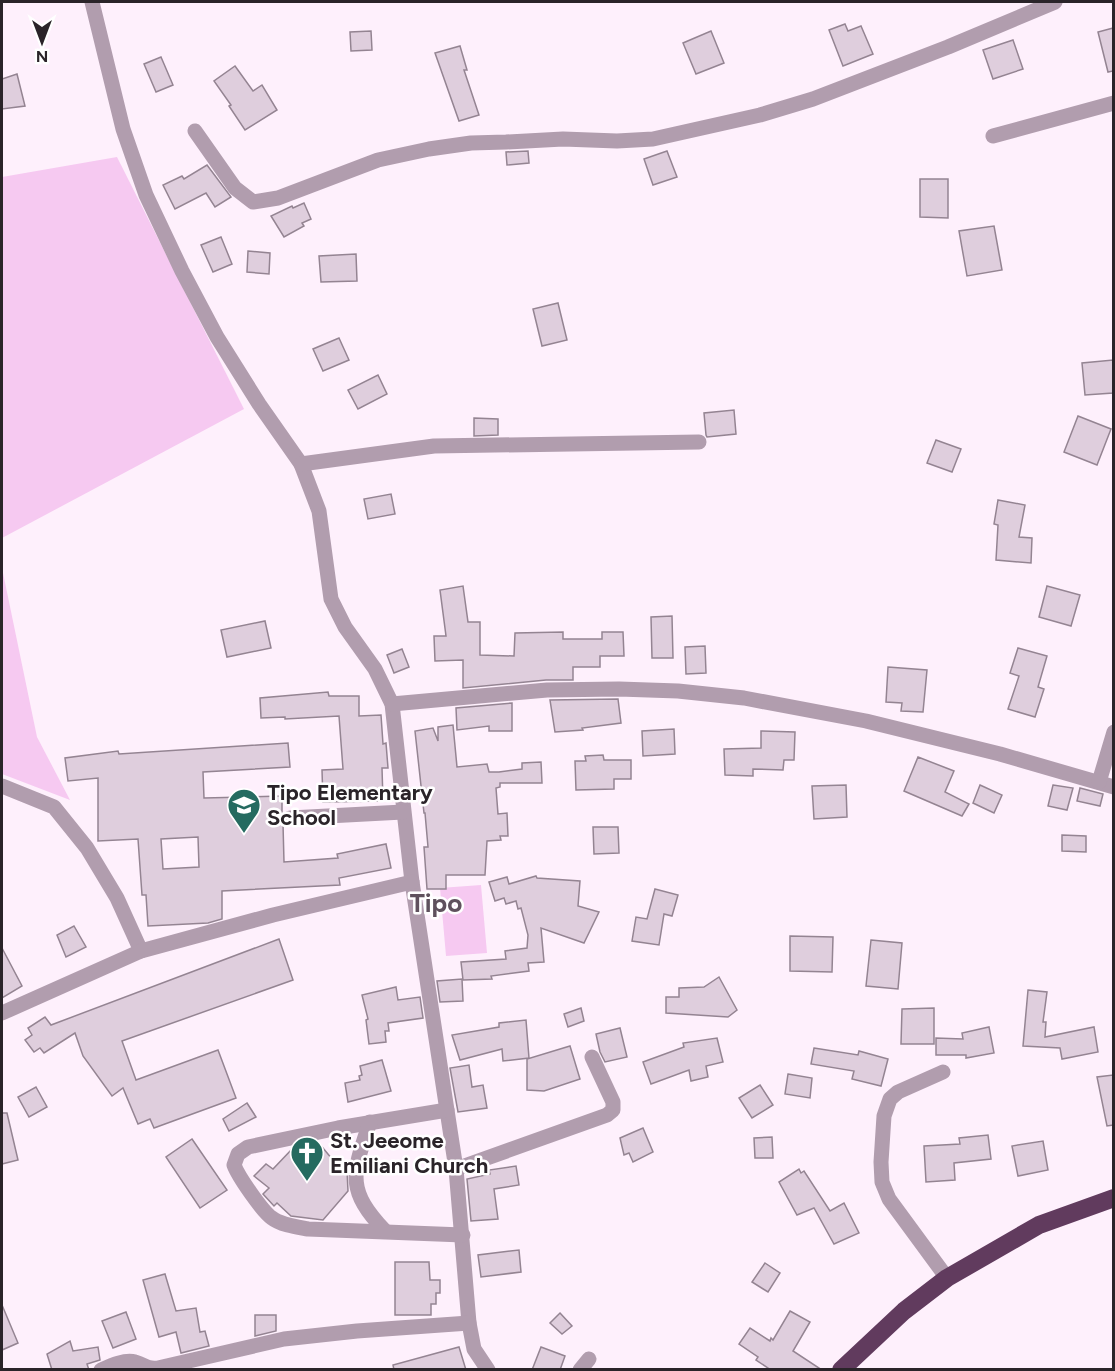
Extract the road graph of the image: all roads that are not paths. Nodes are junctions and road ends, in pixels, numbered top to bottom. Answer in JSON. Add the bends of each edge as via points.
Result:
{"nodes":[{"id":1,"x":92,"y":2,"type":"edge"},
{"id":2,"x":1055,"y":2,"type":"edge"},
{"id":3,"x":1113,"y":103,"type":"edge"},
{"id":4,"x":195,"y":131,"type":"dead end"},
{"id":5,"x":993,"y":136,"type":"dead end"},
{"id":6,"x":699,"y":442,"type":"dead end"},
{"id":7,"x":301,"y":464,"type":"junction"},
{"id":8,"x":392,"y":705,"type":"junction"},
{"id":9,"x":1113,"y":732,"type":"edge"},
{"id":10,"x":1106,"y":785,"type":"edge"},
{"id":11,"x":2,"y":786,"type":"edge"},
{"id":12,"x":403,"y":812,"type":"junction"},
{"id":13,"x":290,"y":818,"type":"dead end"},
{"id":14,"x":412,"y":882,"type":"junction"},
{"id":15,"x":141,"y":951,"type":"junction"},
{"id":16,"x":2,"y":1012,"type":"edge"},
{"id":17,"x":592,"y":1057,"type":"dead end"},
{"id":18,"x":943,"y":1072,"type":"dead end"},
{"id":19,"x":447,"y":1110,"type":"junction"},
{"id":20,"x":370,"y":1122,"type":"junction"},
{"id":21,"x":456,"y":1168,"type":"junction"},
{"id":22,"x":1113,"y":1198,"type":"edge"},
{"id":23,"x":384,"y":1232,"type":"junction"},
{"id":24,"x":463,"y":1235,"type":"junction"},
{"id":25,"x":947,"y":1278,"type":"junction"},
{"id":26,"x":469,"y":1323,"type":"junction"},
{"id":27,"x":101,"y":1370,"type":"edge"},
{"id":28,"x":488,"y":1370,"type":"edge"},
{"id":29,"x":841,"y":1370,"type":"edge"}],
"edges":[{"from":1,"to":7,"type":"street","via":[[123,129],[146,195],[217,337]]},
{"from":2,"to":4,"type":"street","via":[[948,47],[760,116],[653,139],[471,143],[429,149],[378,160],[278,198],[253,202],[236,188]]},
{"from":3,"to":5,"type":"street"},
{"from":6,"to":7,"type":"street","via":[[434,447]]},
{"from":7,"to":8,"type":"street","via":[[319,511],[331,598],[345,627],[375,669]]},
{"from":8,"to":10,"type":"street","via":[[547,690],[619,689],[744,698],[867,721]]},
{"from":8,"to":12,"type":"street"},
{"from":9,"to":10,"type":"street"},
{"from":11,"to":15,"type":"street","via":[[54,807],[87,848],[117,898]]},
{"from":12,"to":13,"type":"street"},
{"from":12,"to":14,"type":"street"},
{"from":14,"to":15,"type":"street"},
{"from":14,"to":19,"type":"street"},
{"from":15,"to":16,"type":"street"},
{"from":17,"to":21,"type":"street","via":[[613,1102],[613,1110],[607,1115]]},
{"from":18,"to":25,"type":"street","via":[[890,1099],[884,1116],[881,1162],[882,1182],[889,1199]]},
{"from":19,"to":20,"type":"street"},
{"from":19,"to":21,"type":"street"},
{"from":20,"to":23,"type":"street","via":[[356,1168],[356,1186],[360,1200]]},
{"from":20,"to":23,"type":"street","via":[[248,1147],[238,1154],[234,1165],[238,1176],[272,1219],[308,1229]]},
{"from":21,"to":24,"type":"street"},
{"from":22,"to":25,"type":"highway","via":[[1039,1225]]},
{"from":23,"to":24,"type":"street"},
{"from":24,"to":26,"type":"street"},
{"from":25,"to":29,"type":"highway","via":[[904,1311]]},
{"from":26,"to":27,"type":"street","via":[[284,1339],[158,1368],[147,1369],[134,1361]]},
{"from":26,"to":28,"type":"street","via":[[474,1349]]}]}
